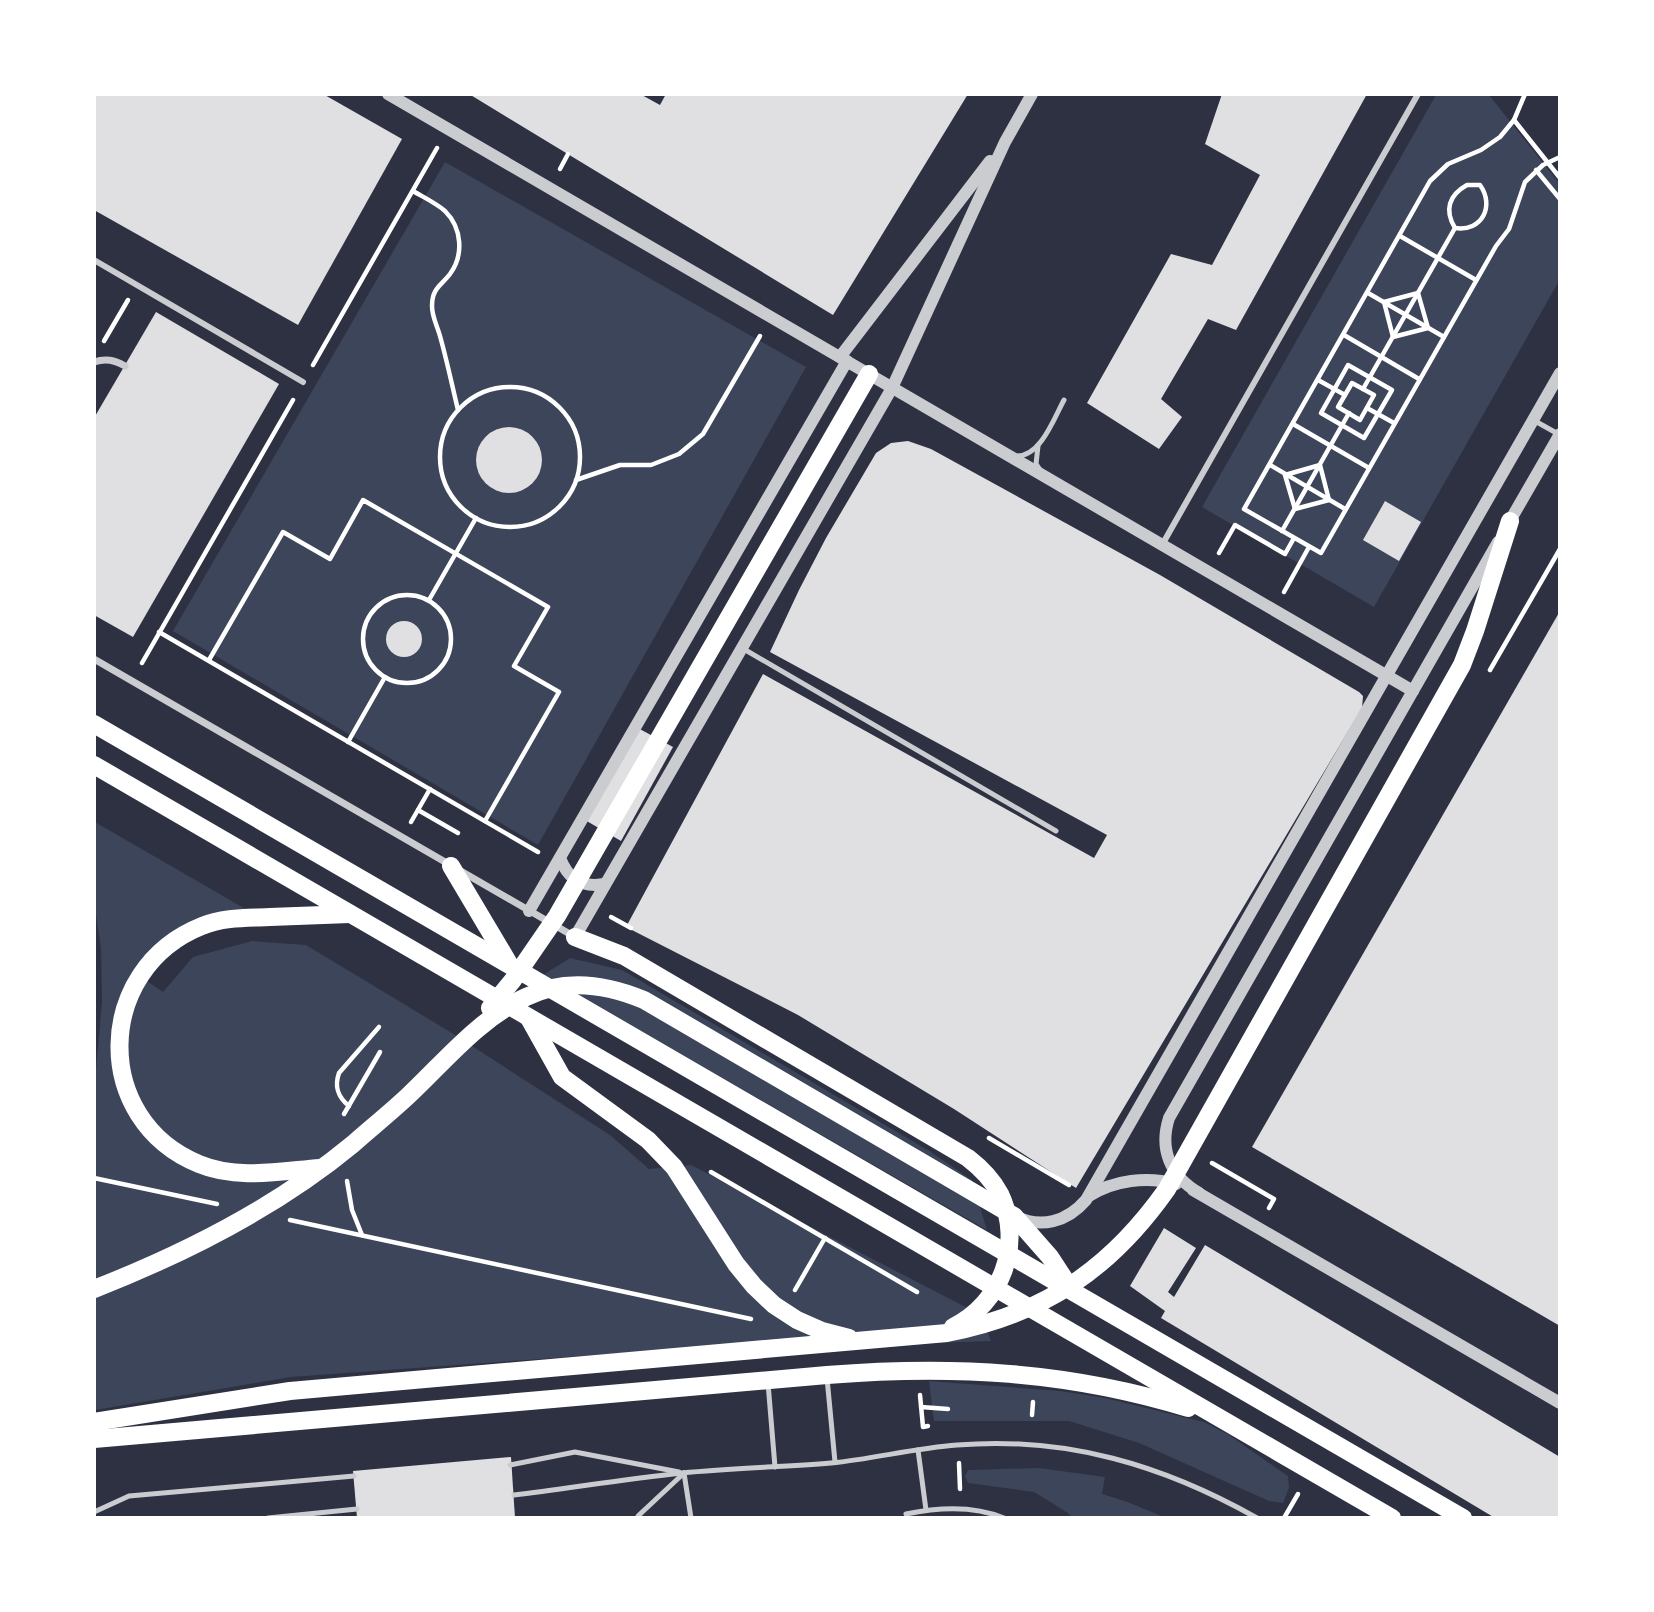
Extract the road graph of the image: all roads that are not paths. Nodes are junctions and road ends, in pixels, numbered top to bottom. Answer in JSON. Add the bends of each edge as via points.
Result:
{"nodes":[{"id":1,"x":388,"y":94,"type":"edge"},
{"id":2,"x":1032,"y":94,"type":"edge"},
{"id":3,"x":1418,"y":94,"type":"edge"},
{"id":4,"x":1005,"y":142,"type":"junction"},
{"id":5,"x":94,"y":260,"type":"edge"},
{"id":6,"x":843,"y":359,"type":"junction"},
{"id":7,"x":94,"y":362,"type":"edge"},
{"id":8,"x":125,"y":366,"type":"dead end"},
{"id":9,"x":1559,"y":373,"type":"edge"},
{"id":10,"x":869,"y":374,"type":"junction"},
{"id":11,"x":303,"y":382,"type":"road end"},
{"id":12,"x":892,"y":388,"type":"junction"},
{"id":13,"x":1064,"y":400,"type":"dead end"},
{"id":14,"x":1533,"y":419,"type":"junction"},
{"id":15,"x":1559,"y":435,"type":"edge"},
{"id":16,"x":1039,"y":443,"type":"junction"},
{"id":17,"x":1008,"y":455,"type":"junction"},
{"id":18,"x":1044,"y":476,"type":"junction"},
{"id":19,"x":1510,"y":521,"type":"junction"},
{"id":20,"x":1162,"y":545,"type":"junction"},
{"id":21,"x":742,"y":648,"type":"junction"},
{"id":22,"x":94,"y":659,"type":"edge"},
{"id":23,"x":1387,"y":676,"type":"junction"},
{"id":24,"x":1413,"y":691,"type":"junction"},
{"id":25,"x":94,"y":724,"type":"edge"},
{"id":26,"x":94,"y":765,"type":"edge"},
{"id":27,"x":1056,"y":831,"type":"dead end"},
{"id":28,"x":558,"y":860,"type":"junction"},
{"id":29,"x":451,"y":866,"type":"junction"},
{"id":30,"x":605,"y":884,"type":"junction"},
{"id":31,"x":529,"y":911,"type":"junction"},
{"id":32,"x":351,"y":914,"type":"junction"},
{"id":33,"x":575,"y":937,"type":"junction"},
{"id":34,"x":509,"y":964,"type":"junction"},
{"id":35,"x":527,"y":1016,"type":"junction"},
{"id":36,"x":463,"y":1040,"type":"junction"},
{"id":37,"x":320,"y":1168,"type":"junction"},
{"id":38,"x":1199,"y":1193,"type":"junction"},
{"id":39,"x":1089,"y":1196,"type":"junction"},
{"id":40,"x":1014,"y":1216,"type":"junction"},
{"id":41,"x":94,"y":1289,"type":"edge"},
{"id":42,"x":1072,"y":1290,"type":"junction"},
{"id":43,"x":930,"y":1335,"type":"junction"},
{"id":44,"x":877,"y":1340,"type":"junction"},
{"id":45,"x":827,"y":1375,"type":"junction"},
{"id":46,"x":768,"y":1380,"type":"junction"},
{"id":47,"x":1559,"y":1403,"type":"edge"},
{"id":48,"x":1222,"y":1419,"type":"junction"},
{"id":49,"x":94,"y":1422,"type":"edge"},
{"id":50,"x":94,"y":1439,"type":"edge"},
{"id":51,"x":918,"y":1450,"type":"junction"},
{"id":52,"x":835,"y":1462,"type":"junction"},
{"id":53,"x":510,"y":1465,"type":"dead end"},
{"id":54,"x":775,"y":1467,"type":"junction"},
{"id":55,"x":684,"y":1473,"type":"junction"},
{"id":56,"x":354,"y":1476,"type":"dead end"},
{"id":57,"x":514,"y":1495,"type":"dead end"},
{"id":58,"x":357,"y":1509,"type":"dead end"},
{"id":59,"x":926,"y":1510,"type":"junction"},
{"id":60,"x":94,"y":1512,"type":"edge"},
{"id":61,"x":906,"y":1514,"type":"dead end"},
{"id":62,"x":638,"y":1516,"type":"edge"},
{"id":63,"x":268,"y":1517,"type":"edge"},
{"id":64,"x":691,"y":1517,"type":"edge"},
{"id":65,"x":1004,"y":1517,"type":"edge"},
{"id":66,"x":1257,"y":1517,"type":"edge"},
{"id":67,"x":1392,"y":1517,"type":"edge"},
{"id":68,"x":1463,"y":1517,"type":"edge"}],
"edges":[{"from":1,"to":6,"type":"street"},
{"from":2,"to":4,"type":"street"},
{"from":3,"to":20,"type":"street"},
{"from":4,"to":6,"type":"street"},
{"from":4,"to":12,"type":"street"},
{"from":5,"to":11,"type":"street"},
{"from":6,"to":10,"type":"street"},
{"from":6,"to":28,"type":"street"},
{"from":7,"to":8,"type":"street","via":[[113,360]]},
{"from":9,"to":14,"type":"street"},
{"from":10,"to":12,"type":"street"},
{"from":10,"to":36,"type":"main road","via":[[557,916],[513,980]]},
{"from":12,"to":17,"type":"street"},
{"from":12,"to":21,"type":"street"},
{"from":13,"to":16,"type":"lane"},
{"from":14,"to":15,"type":"lane"},
{"from":14,"to":23,"type":"street"},
{"from":15,"to":19,"type":"street"},
{"from":16,"to":17,"type":"lane","via":[[1021,457]]},
{"from":16,"to":18,"type":"lane","via":[[1036,464]]},
{"from":17,"to":18,"type":"street"},
{"from":18,"to":20,"type":"street"},
{"from":19,"to":24,"type":"street"},
{"from":19,"to":43,"type":"main road","via":[[1462,665],[1167,1189],[1137,1229],[1102,1264],[1062,1292],[995,1322]]},
{"from":20,"to":23,"type":"street"},
{"from":21,"to":27,"type":"lane"},
{"from":21,"to":30,"type":"street"},
{"from":22,"to":29,"type":"street"},
{"from":23,"to":24,"type":"street"},
{"from":23,"to":39,"type":"street"},
{"from":24,"to":38,"type":"street","via":[[1169,1118],[1168,1159],[1181,1180]]},
{"from":25,"to":34,"type":"main road"},
{"from":26,"to":32,"type":"main road"},
{"from":28,"to":30,"type":"street","via":[[583,884]]},
{"from":28,"to":31,"type":"street"},
{"from":29,"to":31,"type":"street"},
{"from":29,"to":34,"type":"main road"},
{"from":30,"to":33,"type":"street"},
{"from":31,"to":33,"type":"street"},
{"from":32,"to":35,"type":"main road"},
{"from":32,"to":37,"type":"main road","via":[[247,918],[205,925],[168,945],[139,976],[120,1034],[122,1075],[129,1095],[150,1130],[166,1144],[221,1171]]},
{"from":33,"to":43,"type":"main road","via":[[624,956],[689,994],[968,1158],[991,1181],[1009,1226],[1002,1275],[974,1315]]},
{"from":34,"to":42,"type":"main road"},
{"from":35,"to":44,"type":"main road","via":[[562,1077],[648,1140],[674,1167],[736,1264],[774,1305],[822,1331]]},
{"from":35,"to":48,"type":"main road"},
{"from":36,"to":37,"type":"main road","via":[[409,1096]]},
{"from":36,"to":40,"type":"main road","via":[[528,995],[574,985],[621,990]]},
{"from":37,"to":41,"type":"main road","via":[[220,1232]]},
{"from":38,"to":39,"type":"street","via":[[1172,1182],[1144,1180],[1116,1184]]},
{"from":38,"to":47,"type":"street"},
{"from":39,"to":40,"type":"street","via":[[1073,1213],[1056,1221],[1037,1223]]},
{"from":40,"to":42,"type":"main road"},
{"from":42,"to":68,"type":"main road"},
{"from":43,"to":44,"type":"main road"},
{"from":44,"to":49,"type":"main road","via":[[290,1391]]},
{"from":45,"to":46,"type":"main road"},
{"from":45,"to":48,"type":"main road","via":[[946,1369],[1018,1373],[1126,1391]]},
{"from":45,"to":52,"type":"lane"},
{"from":46,"to":50,"type":"main road"},
{"from":46,"to":54,"type":"lane"},
{"from":48,"to":67,"type":"main road"},
{"from":51,"to":52,"type":"lane"},
{"from":51,"to":59,"type":"lane"},
{"from":51,"to":66,"type":"lane","via":[[1023,1442],[1116,1457],[1170,1475]]},
{"from":52,"to":54,"type":"lane"},
{"from":53,"to":55,"type":"lane","via":[[575,1452]]},
{"from":54,"to":55,"type":"lane"},
{"from":55,"to":57,"type":"lane"},
{"from":55,"to":62,"type":"lane"},
{"from":55,"to":64,"type":"lane"},
{"from":56,"to":60,"type":"lane","via":[[129,1496]]},
{"from":58,"to":63,"type":"lane"},
{"from":59,"to":61,"type":"lane"},
{"from":59,"to":65,"type":"lane","via":[[961,1508]]}]}
